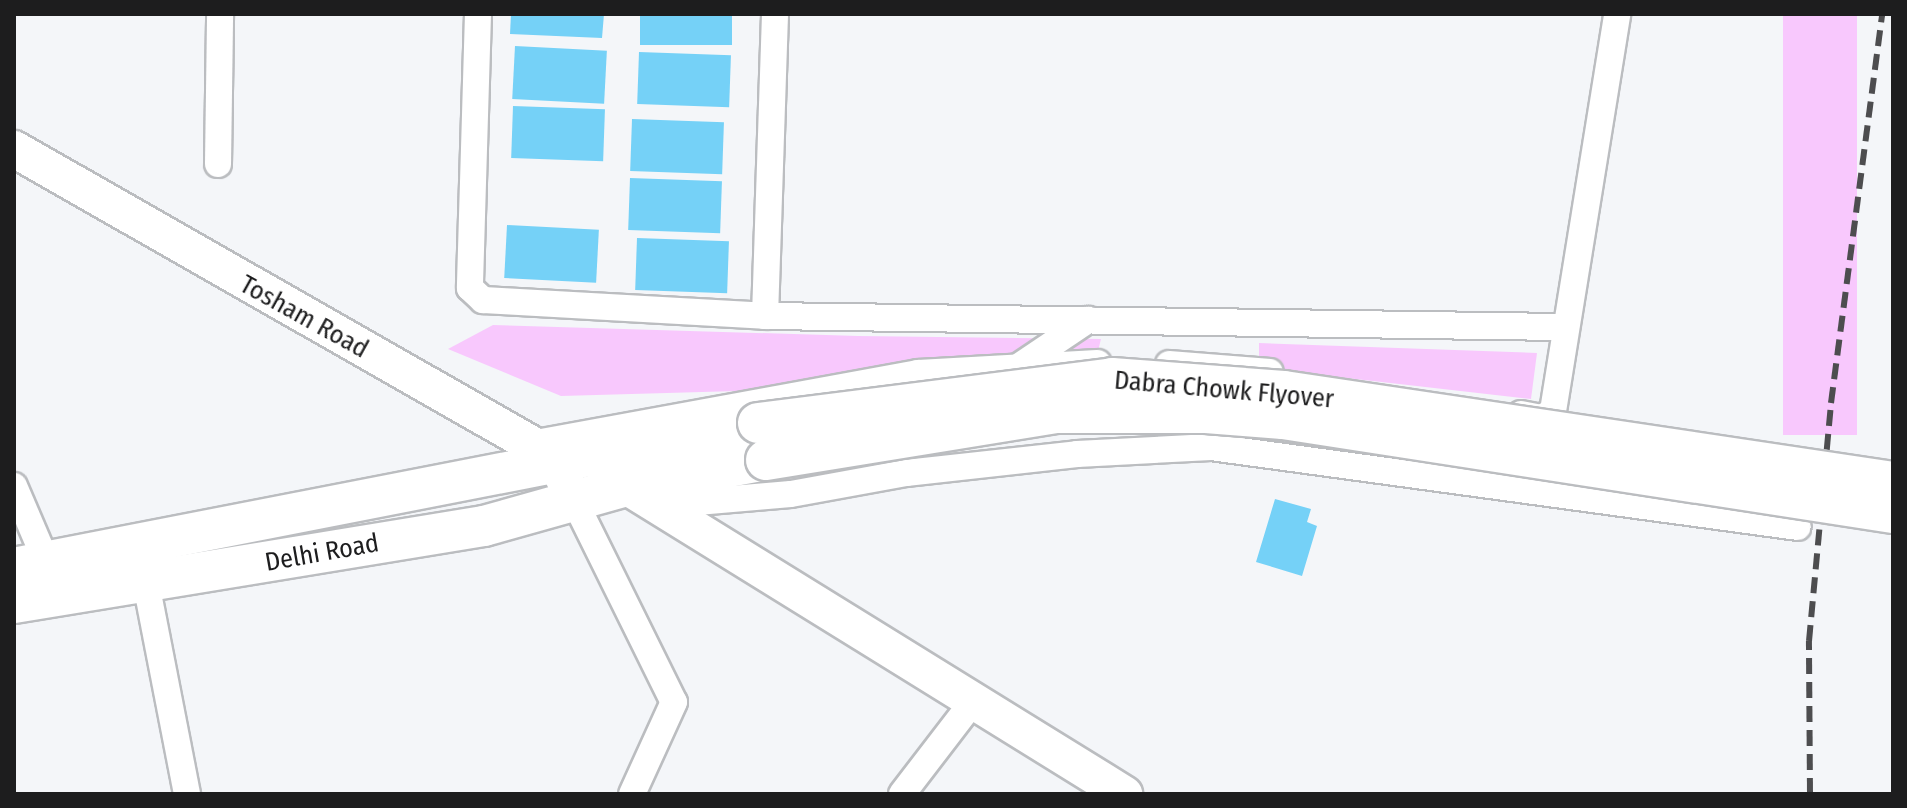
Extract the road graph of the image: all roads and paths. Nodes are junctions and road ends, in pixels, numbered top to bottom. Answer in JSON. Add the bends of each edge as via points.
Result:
{"nodes":[{"id":1,"x":220,"y":14,"type":"edge"},
{"id":2,"x":478,"y":14,"type":"edge"},
{"id":3,"x":775,"y":14,"type":"edge"},
{"id":4,"x":1617,"y":14,"type":"edge"},
{"id":5,"x":14,"y":149,"type":"edge"},
{"id":6,"x":218,"y":164,"type":"dead end"},
{"id":7,"x":765,"y":316,"type":"junction"},
{"id":8,"x":1088,"y":320,"type":"junction"},
{"id":9,"x":1565,"y":327,"type":"junction"},
{"id":10,"x":1018,"y":367,"type":"junction"},
{"id":11,"x":762,"y":442,"type":"junction"},
{"id":12,"x":543,"y":453,"type":"junction"},
{"id":13,"x":1893,"y":482,"type":"edge"},
{"id":14,"x":14,"y":486,"type":"edge"},
{"id":15,"x":626,"y":486,"type":"junction"},
{"id":16,"x":575,"y":502,"type":"junction"},
{"id":17,"x":662,"y":505,"type":"junction"},
{"id":18,"x":1893,"y":513,"type":"edge"},
{"id":19,"x":1798,"y":527,"type":"dead end"},
{"id":20,"x":40,"y":575,"type":"edge"},
{"id":21,"x":146,"y":583,"type":"junction"},
{"id":22,"x":14,"y":603,"type":"edge"},
{"id":23,"x":975,"y":699,"type":"junction"},
{"id":24,"x":187,"y":794,"type":"edge"},
{"id":25,"x":632,"y":794,"type":"edge"},
{"id":26,"x":902,"y":794,"type":"edge"},
{"id":27,"x":1124,"y":794,"type":"edge"}],
"edges":[{"from":1,"to":6,"type":"street"},
{"from":2,"to":7,"type":"street","via":[[474,294],[483,300]]},
{"from":3,"to":7,"type":"street"},
{"from":4,"to":9,"type":"street"},
{"from":5,"to":12,"type":"main road","name":"Tosham Road"},
{"from":7,"to":8,"type":"street"},
{"from":8,"to":9,"type":"street"},
{"from":8,"to":10,"type":"street"},
{"from":9,"to":10,"type":"street","via":[[1553,411],[1542,418],[1222,365]]},
{"from":10,"to":12,"type":"street","via":[[918,373]]},
{"from":11,"to":12,"type":"main road","name":"Dabra Chowk Flyover"},
{"from":11,"to":13,"type":"main road","name":"Dabra Chowk Flyover","bridge":true,"via":[[1112,378],[1284,391]]},
{"from":11,"to":15,"type":"main road","name":"Dabra Chowk Flyover"},
{"from":11,"to":18,"type":"main road","name":"Dabra Chowk Flyover","bridge":true,"via":[[1056,413],[1206,413]]},
{"from":12,"to":16,"type":"main road"},
{"from":12,"to":20,"type":"main road","name":"Delhi Road"},
{"from":14,"to":20,"type":"street"},
{"from":15,"to":16,"type":"main road","name":"Delhi Road"},
{"from":15,"to":17,"type":"main road"},
{"from":16,"to":21,"type":"main road","name":"Delhi Road","via":[[484,526]]},
{"from":16,"to":25,"type":"street","via":[[674,702]]},
{"from":17,"to":19,"type":"street","via":[[791,494],[906,473],[1046,458],[1211,447]]},
{"from":17,"to":23,"type":"main road"},
{"from":20,"to":21,"type":"main road","name":"Delhi Road"},
{"from":20,"to":22,"type":"main road","name":"Delhi Road"},
{"from":21,"to":24,"type":"street"},
{"from":23,"to":26,"type":"street"},
{"from":23,"to":27,"type":"main road"}]}
